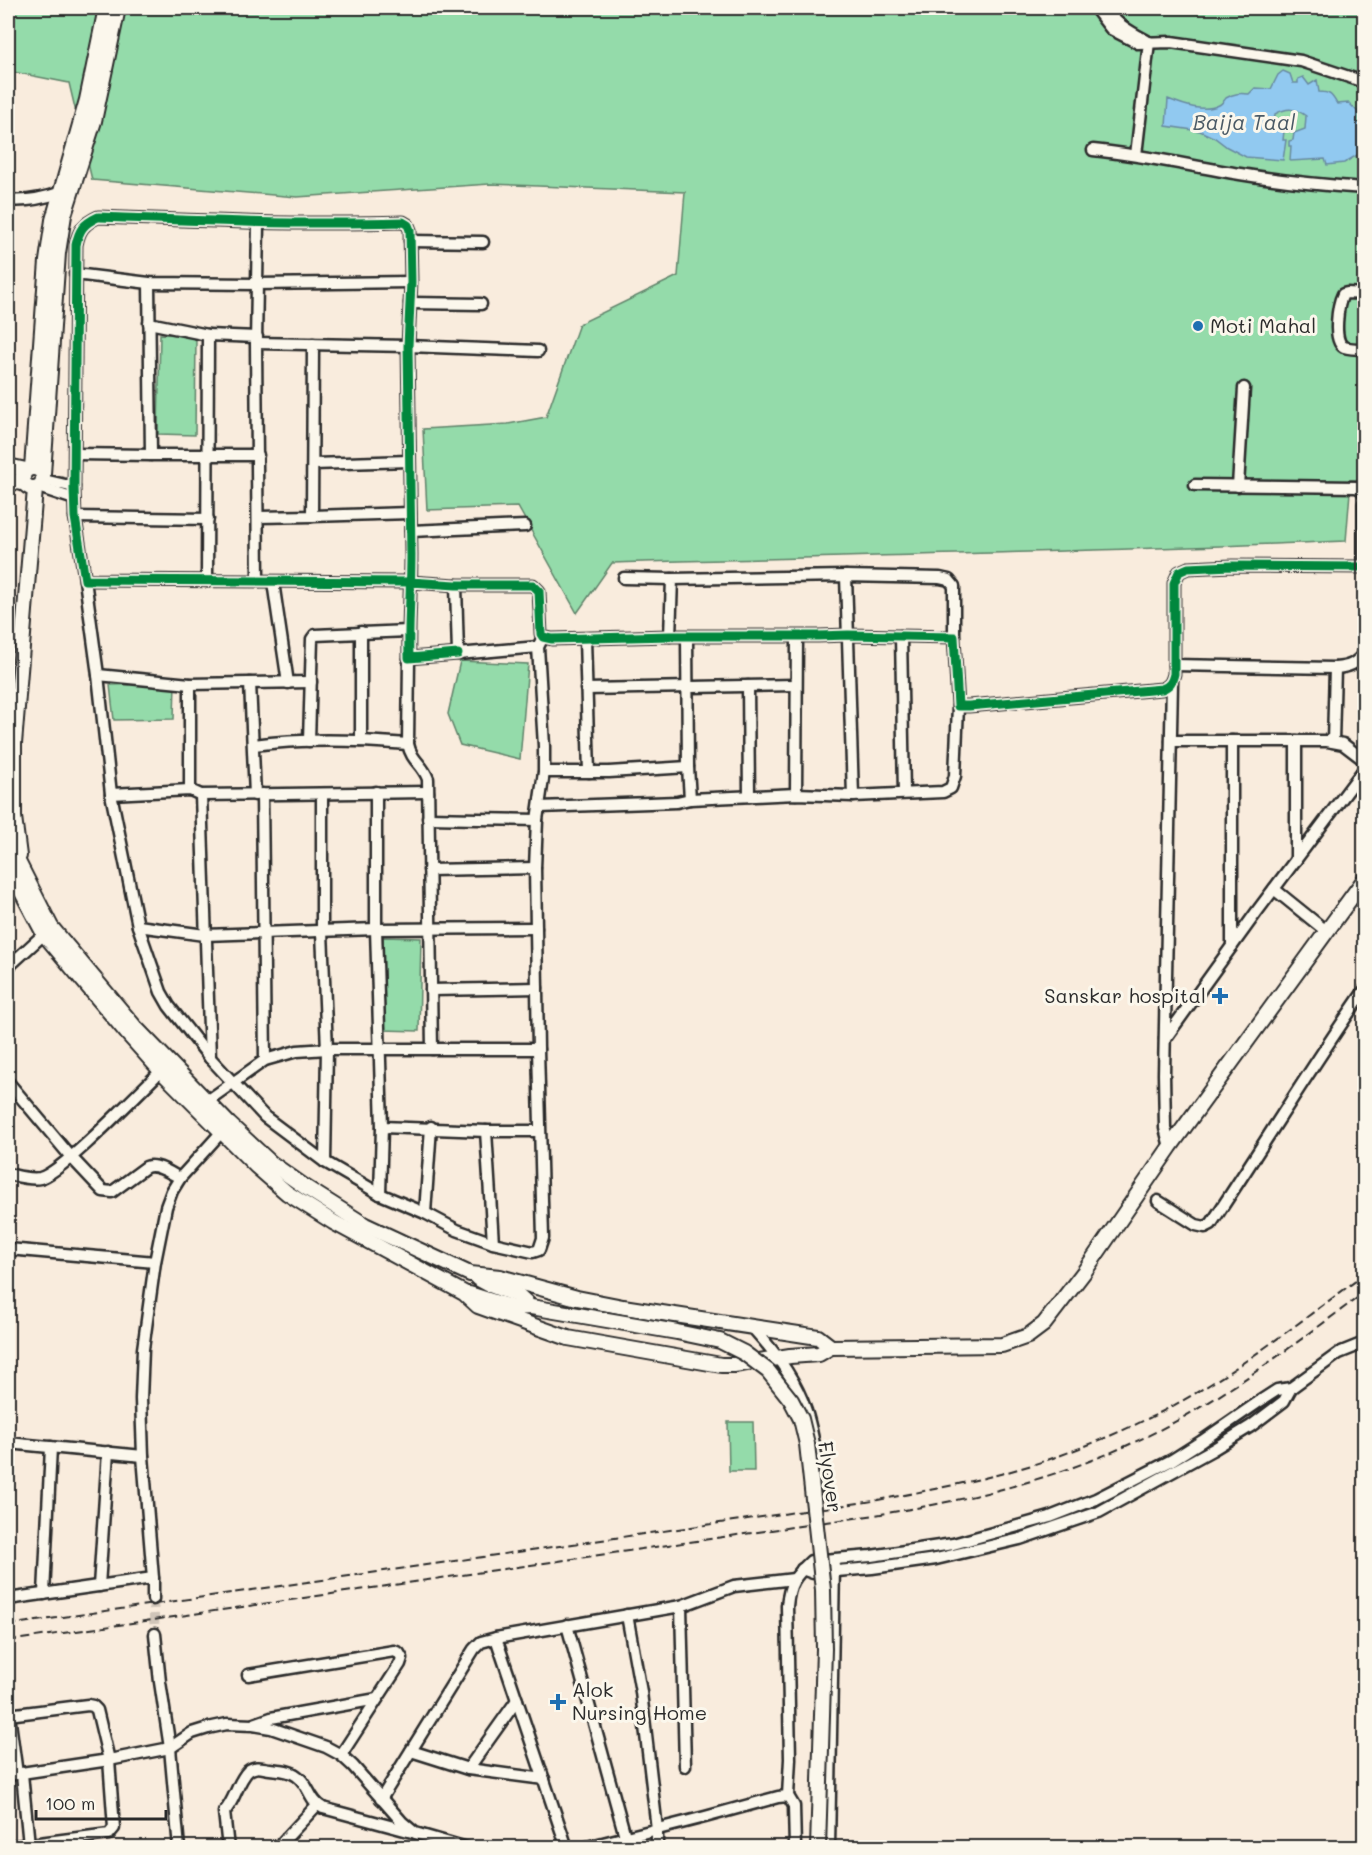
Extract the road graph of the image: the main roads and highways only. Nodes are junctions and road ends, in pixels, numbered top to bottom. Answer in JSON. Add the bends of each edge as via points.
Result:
{"nodes":[{"id":1,"x":106,"y":8,"type":"edge"},
{"id":2,"x":118,"y":8,"type":"edge"},
{"id":3,"x":8,"y":466,"type":"edge"},
{"id":4,"x":35,"y":479,"type":"junction"},
{"id":5,"x":8,"y":481,"type":"edge"},
{"id":6,"x":8,"y":842,"type":"edge"},
{"id":7,"x":13,"y":877,"type":"edge"},
{"id":8,"x":1365,"y":880,"type":"edge"},
{"id":9,"x":203,"y":1104,"type":"junction"},
{"id":10,"x":226,"y":1127,"type":"junction"},
{"id":11,"x":470,"y":1274,"type":"junction"},
{"id":12,"x":464,"y":1293,"type":"junction"},
{"id":13,"x":531,"y":1307,"type":"junction"},
{"id":14,"x":831,"y":1347,"type":"junction"},
{"id":15,"x":818,"y":1848,"type":"edge"}],
"edges":[{"from":1,"to":4,"type":"main road","via":[[87,100],[59,193],[46,261]]},
{"from":2,"to":4,"type":"main road","via":[[94,121],[64,216]]},
{"from":3,"to":4,"type":"main road"},
{"from":4,"to":5,"type":"main road"},
{"from":4,"to":7,"type":"main road","via":[[14,744]]},
{"from":6,"to":7,"type":"main road"},
{"from":7,"to":9,"type":"main road"},
{"from":7,"to":9,"type":"main road","via":[[44,934],[161,1071]]},
{"from":8,"to":14,"type":"main road","via":[[1044,1324],[1028,1336],[1002,1345]]},
{"from":9,"to":10,"type":"main road"},
{"from":10,"to":11,"type":"main road","name":"Flyover","via":[[271,1163],[355,1219]]},
{"from":10,"to":12,"type":"main road","via":[[256,1166],[287,1192],[333,1222]]},
{"from":11,"to":13,"type":"main road","name":"Flyover","via":[[519,1296]]},
{"from":11,"to":14,"type":"main road","via":[[500,1277],[623,1307],[818,1336]]},
{"from":12,"to":13,"type":"main road","name":"Flyover","via":[[513,1308]]},
{"from":12,"to":14,"type":"main road","via":[[478,1306],[568,1338],[721,1365],[819,1354]]},
{"from":13,"to":15,"type":"main road","name":"Flyover","bridge":true,"via":[[720,1341],[768,1371],[791,1400],[807,1444],[823,1590]]}]}
